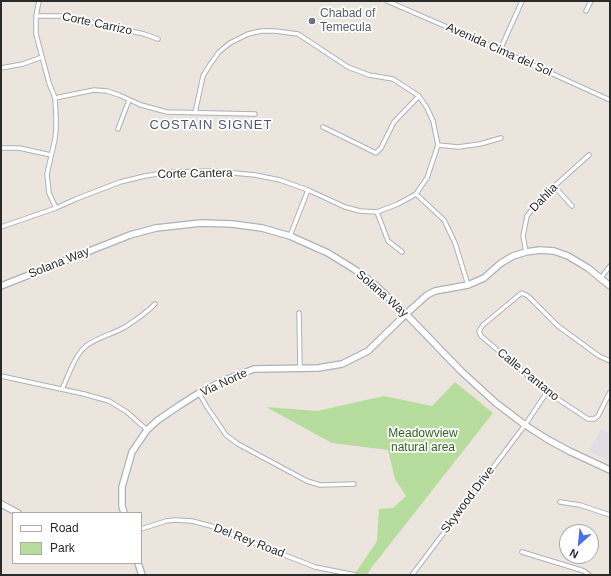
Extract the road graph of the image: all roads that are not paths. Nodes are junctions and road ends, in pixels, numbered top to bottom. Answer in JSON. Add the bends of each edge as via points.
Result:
{"nodes":[{"id":1,"x":38,"y":1,"type":"edge"},
{"id":2,"x":387,"y":1,"type":"edge"},
{"id":3,"x":522,"y":1,"type":"edge"},
{"id":4,"x":591,"y":1,"type":"edge"},
{"id":5,"x":586,"y":11,"type":"dead end"},
{"id":6,"x":36,"y":16,"type":"junction"},
{"id":7,"x":158,"y":39,"type":"dead end"},
{"id":8,"x":500,"y":50,"type":"junction"},
{"id":9,"x":42,"y":57,"type":"junction"},
{"id":10,"x":1,"y":68,"type":"edge"},
{"id":11,"x":419,"y":96,"type":"junction"},
{"id":12,"x":55,"y":98,"type":"junction"},
{"id":13,"x":129,"y":100,"type":"junction"},
{"id":14,"x":610,"y":100,"type":"edge"},
{"id":15,"x":195,"y":113,"type":"junction"},
{"id":16,"x":255,"y":114,"type":"dead end"},
{"id":17,"x":323,"y":127,"type":"dead end"},
{"id":18,"x":118,"y":129,"type":"dead end"},
{"id":19,"x":501,"y":138,"type":"dead end"},
{"id":20,"x":438,"y":146,"type":"junction"},
{"id":21,"x":1,"y":148,"type":"edge"},
{"id":22,"x":51,"y":155,"type":"junction"},
{"id":23,"x":589,"y":155,"type":"dead end"},
{"id":24,"x":554,"y":186,"type":"junction"},
{"id":25,"x":308,"y":190,"type":"junction"},
{"id":26,"x":416,"y":194,"type":"junction"},
{"id":27,"x":572,"y":206,"type":"dead end"},
{"id":28,"x":56,"y":208,"type":"junction"},
{"id":29,"x":377,"y":212,"type":"junction"},
{"id":30,"x":1,"y":227,"type":"edge"},
{"id":31,"x":290,"y":236,"type":"junction"},
{"id":32,"x":402,"y":252,"type":"dead end"},
{"id":33,"x":526,"y":252,"type":"junction"},
{"id":34,"x":610,"y":266,"type":"edge"},
{"id":35,"x":600,"y":279,"type":"junction"},
{"id":36,"x":468,"y":285,"type":"junction"},
{"id":37,"x":1,"y":286,"type":"edge"},
{"id":38,"x":610,"y":286,"type":"edge"},
{"id":39,"x":155,"y":304,"type":"dead end"},
{"id":40,"x":299,"y":313,"type":"dead end"},
{"id":41,"x":406,"y":314,"type":"junction"},
{"id":42,"x":610,"y":361,"type":"edge"},
{"id":43,"x":300,"y":368,"type":"junction"},
{"id":44,"x":1,"y":376,"type":"edge"},
{"id":45,"x":62,"y":389,"type":"junction"},
{"id":46,"x":547,"y":392,"type":"junction"},
{"id":47,"x":610,"y":392,"type":"edge"},
{"id":48,"x":199,"y":393,"type":"junction"},
{"id":49,"x":525,"y":425,"type":"junction"},
{"id":50,"x":147,"y":430,"type":"junction"},
{"id":51,"x":610,"y":470,"type":"edge"},
{"id":52,"x":354,"y":484,"type":"dead end"},
{"id":53,"x":560,"y":502,"type":"dead end"},
{"id":54,"x":1,"y":504,"type":"edge"},
{"id":55,"x":16,"y":512,"type":"edge"},
{"id":56,"x":124,"y":512,"type":"edge"},
{"id":57,"x":610,"y":515,"type":"edge"},
{"id":58,"x":142,"y":529,"type":"edge"},
{"id":59,"x":522,"y":552,"type":"dead end"},
{"id":60,"x":138,"y":564,"type":"edge"},
{"id":61,"x":142,"y":575,"type":"edge"},
{"id":62,"x":355,"y":575,"type":"edge"},
{"id":63,"x":412,"y":575,"type":"edge"},
{"id":64,"x":589,"y":575,"type":"edge"}],
"edges":[{"from":1,"to":6,"type":"street"},
{"from":2,"to":8,"type":"street","name":"Avenida Cima del Sol"},
{"from":3,"to":8,"type":"street"},
{"from":4,"to":5,"type":"street"},
{"from":6,"to":7,"type":"street","name":"Corte Carrizo","via":[[63,16]]},
{"from":6,"to":9,"type":"street","via":[[36,34]]},
{"from":8,"to":14,"type":"street","name":"Avenida Cima del Sol"},
{"from":9,"to":10,"type":"street"},
{"from":9,"to":12,"type":"street"},
{"from":11,"to":15,"type":"street","via":[[393,79],[369,75],[348,67],[298,34],[261,31],[230,43],[219,52],[203,76]]},
{"from":11,"to":17,"type":"street","via":[[394,122],[376,153]]},
{"from":11,"to":20,"type":"street","via":[[433,121]]},
{"from":12,"to":13,"type":"street","via":[[94,90],[107,91]]},
{"from":12,"to":22,"type":"street","via":[[56,129]]},
{"from":13,"to":15,"type":"street","via":[[167,112]]},
{"from":13,"to":18,"type":"street"},
{"from":15,"to":16,"type":"street"},
{"from":19,"to":20,"type":"street","via":[[458,147]]},
{"from":20,"to":26,"type":"street","name":"Corte Cantera","via":[[427,178]]},
{"from":21,"to":22,"type":"street","via":[[19,148]]},
{"from":22,"to":28,"type":"street","via":[[47,174]]},
{"from":23,"to":24,"type":"street","name":"Dahlia"},
{"from":24,"to":27,"type":"street"},
{"from":24,"to":33,"type":"street","name":"Dahlia","via":[[527,216],[523,236]]},
{"from":25,"to":28,"type":"street","name":"Corte Cantera","via":[[256,175],[212,171],[170,172],[120,182]]},
{"from":25,"to":29,"type":"street","name":"Corte Cantera","via":[[345,207]]},
{"from":25,"to":31,"type":"street"},
{"from":26,"to":29,"type":"street","name":"Corte Cantera"},
{"from":26,"to":36,"type":"street","via":[[444,220],[455,243]]},
{"from":28,"to":30,"type":"street","name":"Corte Cantera"},
{"from":29,"to":32,"type":"street","via":[[388,241]]},
{"from":31,"to":37,"type":"street","name":"Solana Way","via":[[262,228],[232,224],[156,228],[130,235]]},
{"from":31,"to":41,"type":"street","name":"Solana Way","via":[[328,253],[354,269]]},
{"from":33,"to":35,"type":"street","name":"Via Norte","via":[[554,251],[568,256]]},
{"from":33,"to":36,"type":"street","name":"Via Norte","via":[[513,256],[484,278]]},
{"from":34,"to":35,"type":"street"},
{"from":35,"to":38,"type":"street","name":"Via Norte"},
{"from":36,"to":41,"type":"street","name":"Via Norte","via":[[435,291]]},
{"from":39,"to":45,"type":"street","via":[[143,316],[125,327],[86,346],[78,355]]},
{"from":40,"to":43,"type":"street"},
{"from":41,"to":43,"type":"street","name":"Via Norte","via":[[368,351],[342,364]]},
{"from":41,"to":49,"type":"street","name":"Solana Way","via":[[461,371]]},
{"from":42,"to":46,"type":"street","name":"Calle Pantano","via":[[558,326],[522,293],[479,331],[481,336]]},
{"from":43,"to":48,"type":"street","name":"Via Norte","via":[[254,369]]},
{"from":44,"to":45,"type":"street"},
{"from":45,"to":50,"type":"street","via":[[109,401],[127,412]]},
{"from":46,"to":47,"type":"street","name":"Calle Pantano","via":[[588,419],[598,416]]},
{"from":46,"to":49,"type":"street","name":"Skywood Drive"},
{"from":48,"to":50,"type":"street","name":"Via Norte"},
{"from":48,"to":52,"type":"street","via":[[226,435],[238,444],[307,481],[320,485]]},
{"from":49,"to":51,"type":"street","name":"Solana Way","via":[[569,451]]},
{"from":49,"to":63,"type":"street","name":"Skywood Drive"},
{"from":50,"to":56,"type":"street","name":"Via Norte","via":[[132,452],[122,487]]},
{"from":53,"to":57,"type":"street","via":[[580,505]]},
{"from":54,"to":55,"type":"street"},
{"from":58,"to":62,"type":"street","name":"Del Rey Road","via":[[166,521],[192,521],[315,567]]},
{"from":59,"to":64,"type":"street","via":[[584,571]]},
{"from":60,"to":61,"type":"street"}]}
